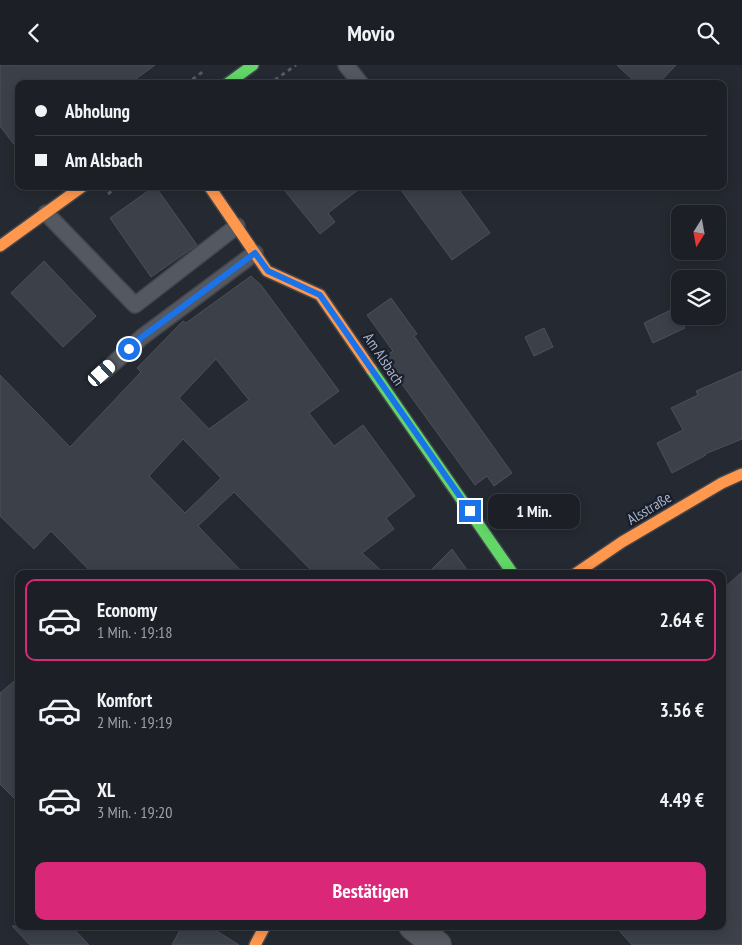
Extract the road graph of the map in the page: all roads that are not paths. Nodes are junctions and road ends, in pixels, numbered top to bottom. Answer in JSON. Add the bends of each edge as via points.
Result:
{"nodes":[{"id":1,"x":253,"y":65,"type":"edge"},
{"id":2,"x":346,"y":65,"type":"edge"},
{"id":3,"x":232,"y":80,"type":"edge"},
{"id":4,"x":358,"y":80,"type":"edge"},
{"id":5,"x":78,"y":190,"type":"edge"},
{"id":6,"x":212,"y":190,"type":"edge"},
{"id":7,"x":46,"y":213,"type":"junction"},
{"id":8,"x":237,"y":226,"type":"junction"},
{"id":9,"x":0,"y":246,"type":"edge"},
{"id":10,"x":255,"y":253,"type":"junction"},
{"id":11,"x":102,"y":373,"type":"dead end"},
{"id":12,"x":742,"y":473,"type":"edge"},
{"id":13,"x":509,"y":570,"type":"edge"},
{"id":14,"x":581,"y":570,"type":"edge"},
{"id":15,"x":263,"y":930,"type":"edge"},
{"id":16,"x":418,"y":930,"type":"edge"},
{"id":17,"x":256,"y":945,"type":"edge"},
{"id":18,"x":437,"y":945,"type":"edge"}],
"edges":[{"from":1,"to":3,"type":"street"},
{"from":2,"to":4,"type":"lane"},
{"from":5,"to":7,"type":"street"},
{"from":6,"to":8,"type":"street","name":"Am Alsbach"},
{"from":7,"to":8,"type":"lane","via":[[135,305]]},
{"from":7,"to":9,"type":"street"},
{"from":8,"to":10,"type":"street","name":"Am Alsbach"},
{"from":10,"to":11,"type":"lane","via":[[142,337]]},
{"from":10,"to":13,"type":"street","name":"Am Alsbach","via":[[268,271],[320,295]]},
{"from":12,"to":14,"type":"street","name":"Alsstraße","via":[[630,537]]},
{"from":15,"to":17,"type":"street"},
{"from":16,"to":18,"type":"street"}]}
